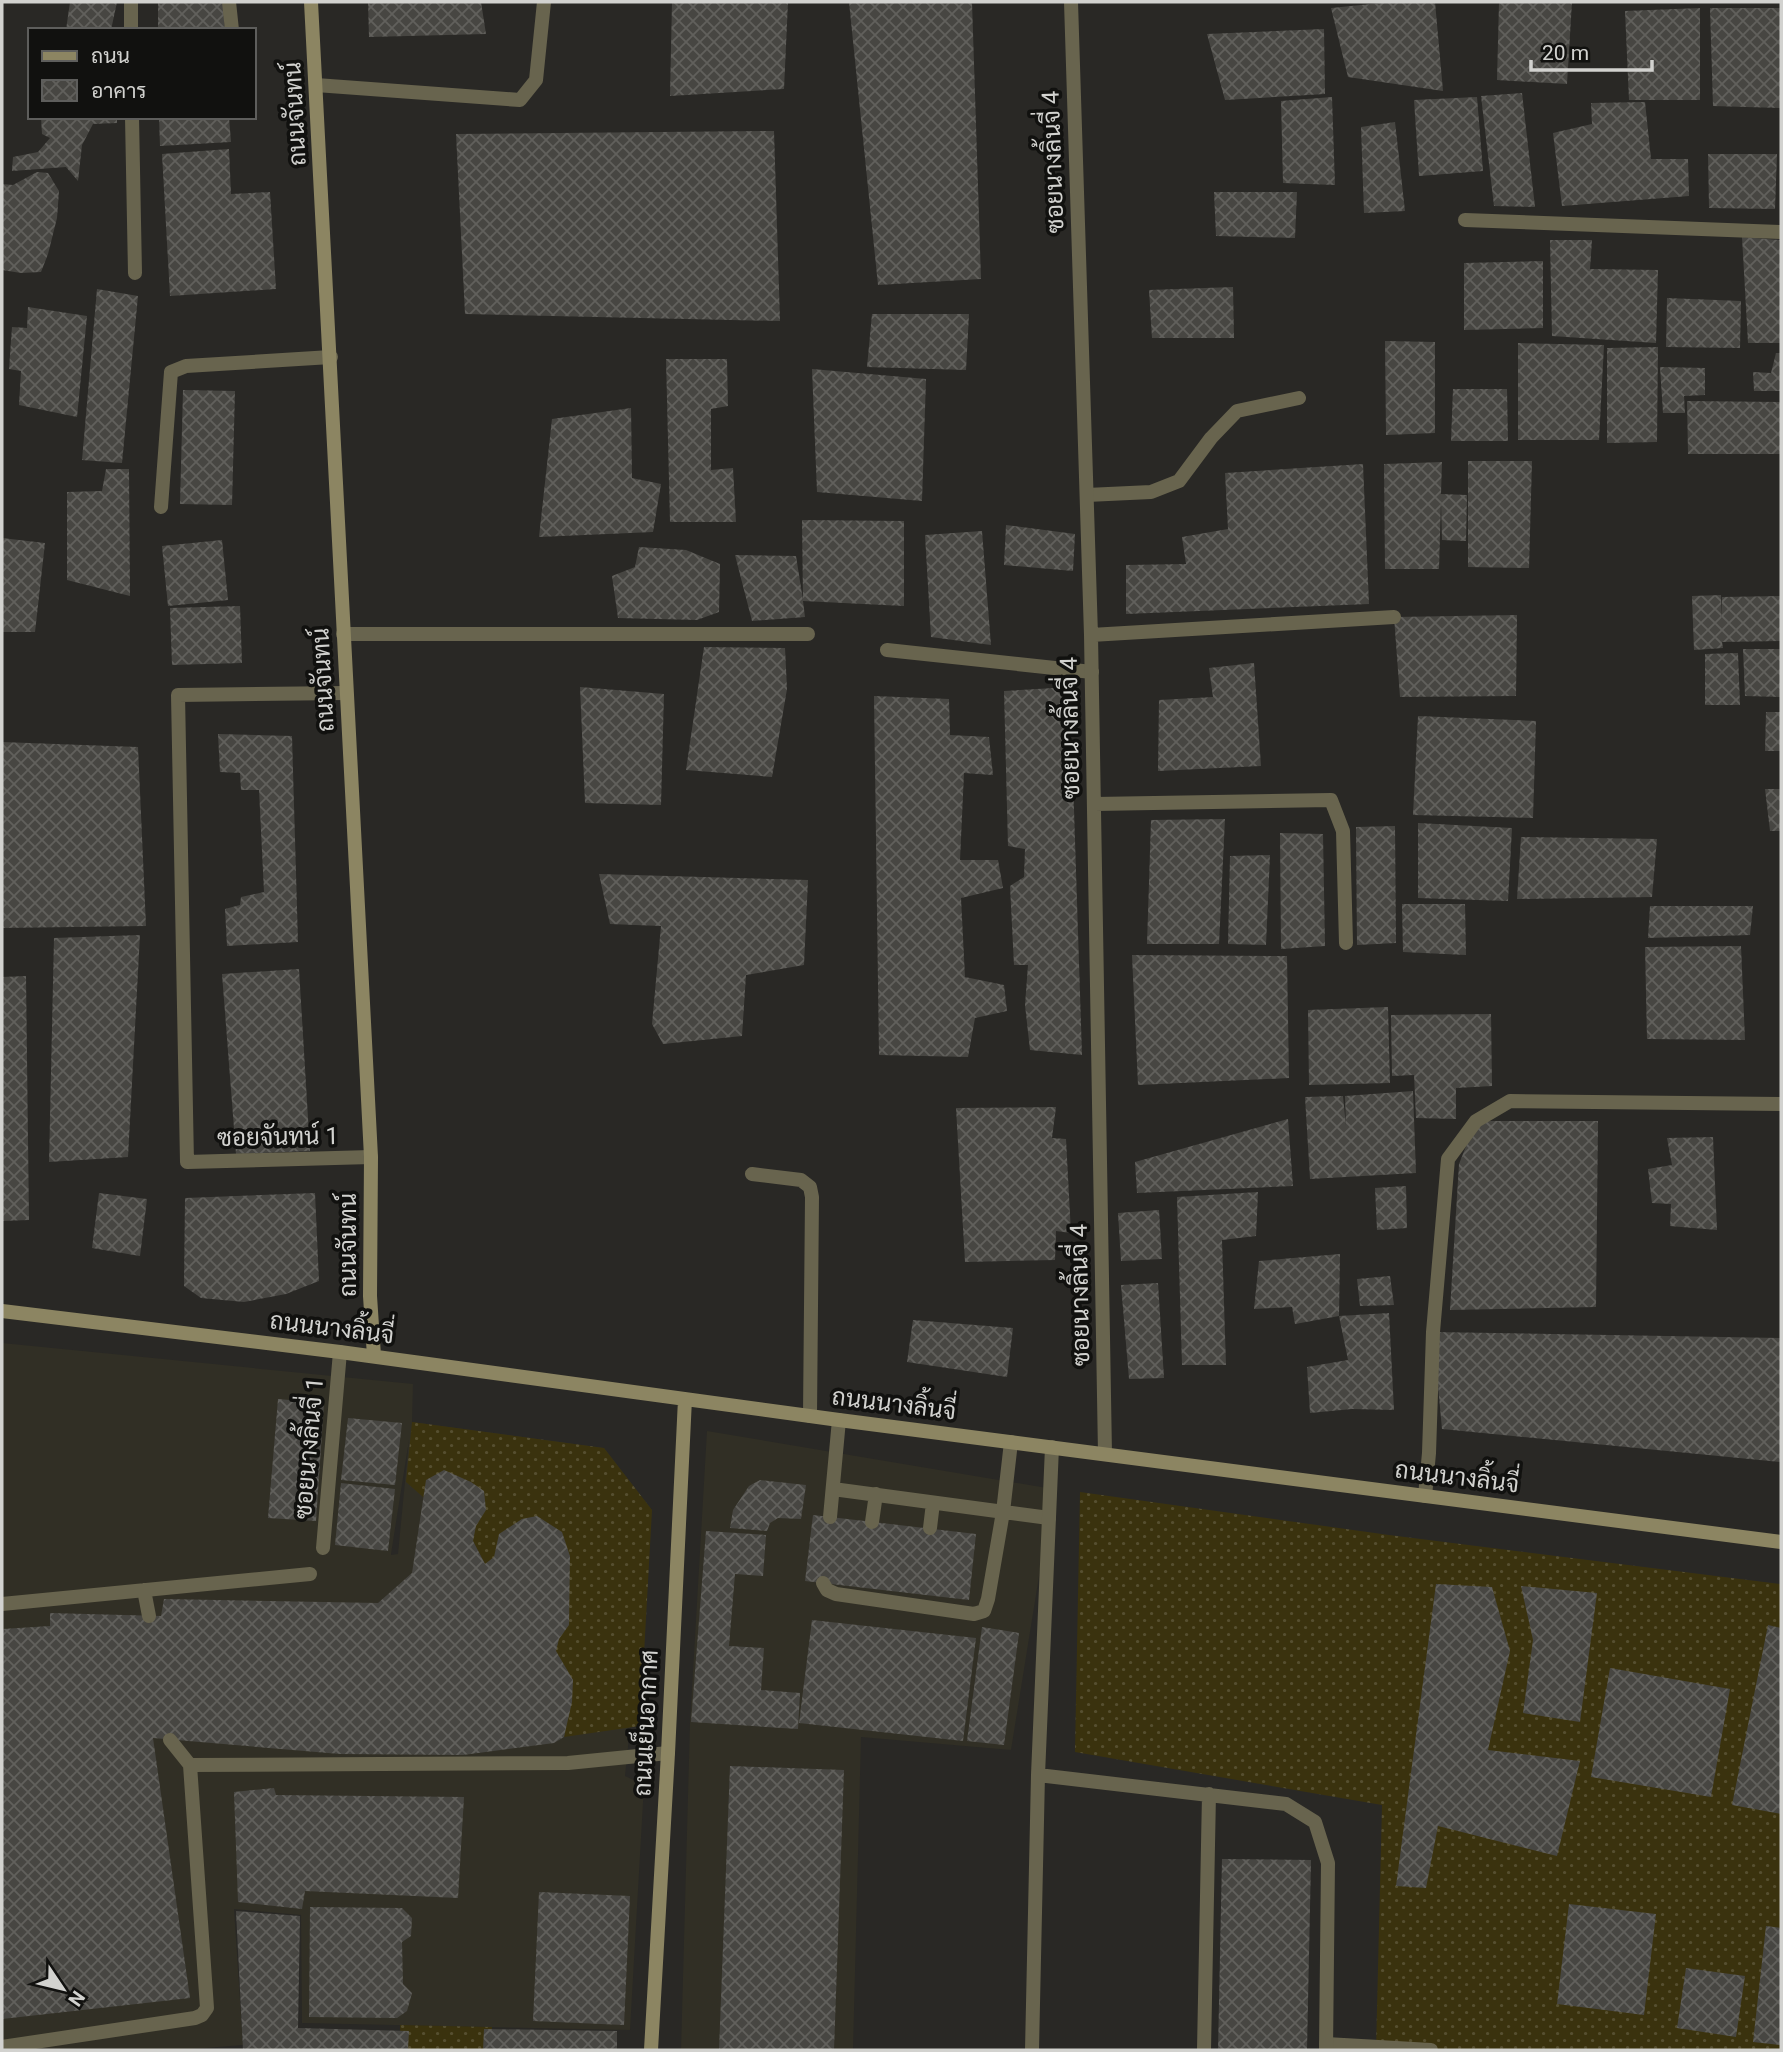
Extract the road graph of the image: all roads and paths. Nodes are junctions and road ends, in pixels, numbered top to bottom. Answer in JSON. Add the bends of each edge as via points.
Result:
{"nodes":[{"id":1,"x":131,"y":2,"type":"edge"},
{"id":2,"x":229,"y":2,"type":"edge"},
{"id":3,"x":311,"y":2,"type":"edge"},
{"id":4,"x":544,"y":2,"type":"edge"},
{"id":5,"x":1071,"y":2,"type":"edge"},
{"id":6,"x":131,"y":28,"type":"edge"},
{"id":7,"x":232,"y":28,"type":"edge"},
{"id":8,"x":316,"y":85,"type":"junction"},
{"id":9,"x":132,"y":119,"type":"edge"},
{"id":10,"x":1465,"y":220,"type":"dead end"},
{"id":11,"x":1781,"y":232,"type":"edge"},
{"id":12,"x":135,"y":273,"type":"dead end"},
{"id":13,"x":331,"y":357,"type":"junction"},
{"id":14,"x":1299,"y":398,"type":"dead end"},
{"id":15,"x":1087,"y":495,"type":"junction"},
{"id":16,"x":161,"y":507,"type":"dead end"},
{"id":17,"x":1394,"y":617,"type":"dead end"},
{"id":18,"x":343,"y":634,"type":"junction"},
{"id":19,"x":808,"y":634,"type":"dead end"},
{"id":20,"x":1091,"y":635,"type":"junction"},
{"id":21,"x":887,"y":650,"type":"dead end"},
{"id":22,"x":1092,"y":672,"type":"junction"},
{"id":23,"x":346,"y":693,"type":"junction"},
{"id":24,"x":1095,"y":804,"type":"junction"},
{"id":25,"x":1346,"y":943,"type":"dead end"},
{"id":26,"x":1781,"y":1104,"type":"edge"},
{"id":27,"x":371,"y":1157,"type":"junction"},
{"id":28,"x":752,"y":1174,"type":"dead end"},
{"id":29,"x":2,"y":1311,"type":"edge"},
{"id":30,"x":340,"y":1352,"type":"junction"},
{"id":31,"x":373,"y":1356,"type":"junction"},
{"id":32,"x":685,"y":1399,"type":"junction"},
{"id":33,"x":810,"y":1416,"type":"junction"},
{"id":34,"x":839,"y":1420,"type":"junction"},
{"id":35,"x":1011,"y":1442,"type":"junction"},
{"id":36,"x":1052,"y":1447,"type":"junction"},
{"id":37,"x":1105,"y":1454,"type":"junction"},
{"id":38,"x":833,"y":1489,"type":"junction"},
{"id":39,"x":876,"y":1494,"type":"junction"},
{"id":40,"x":1425,"y":1496,"type":"junction"},
{"id":41,"x":933,"y":1503,"type":"junction"},
{"id":42,"x":1003,"y":1512,"type":"junction"},
{"id":43,"x":830,"y":1517,"type":"dead end"},
{"id":44,"x":1049,"y":1518,"type":"junction"},
{"id":45,"x":872,"y":1522,"type":"dead end"},
{"id":46,"x":930,"y":1528,"type":"dead end"},
{"id":47,"x":1781,"y":1542,"type":"edge"},
{"id":48,"x":323,"y":1548,"type":"dead end"},
{"id":49,"x":310,"y":1574,"type":"dead end"},
{"id":50,"x":823,"y":1583,"type":"dead end"},
{"id":51,"x":144,"y":1590,"type":"junction"},
{"id":52,"x":2,"y":1604,"type":"edge"},
{"id":53,"x":149,"y":1616,"type":"dead end"},
{"id":54,"x":170,"y":1740,"type":"dead end"},
{"id":55,"x":668,"y":1753,"type":"junction"},
{"id":56,"x":190,"y":1765,"type":"junction"},
{"id":57,"x":1038,"y":1775,"type":"junction"},
{"id":58,"x":1209,"y":1794,"type":"junction"},
{"id":59,"x":2,"y":2047,"type":"edge"},
{"id":60,"x":1326,"y":2047,"type":"edge"},
{"id":61,"x":651,"y":2050,"type":"edge"},
{"id":62,"x":1032,"y":2050,"type":"edge"},
{"id":63,"x":1203,"y":2050,"type":"edge"},
{"id":64,"x":1431,"y":2050,"type":"edge"}],
"edges":[{"from":1,"to":6,"type":"street"},
{"from":2,"to":7,"type":"street"},
{"from":3,"to":8,"type":"main road","name":"ถนนจันทน์"},
{"from":4,"to":8,"type":"street","via":[[536,80],[520,100]]},
{"from":5,"to":15,"type":"street","name":"ซอยนางลิ้นจี่ 4"},
{"from":8,"to":13,"type":"main road","name":"ถนนจันทน์"},
{"from":9,"to":12,"type":"street"},
{"from":10,"to":11,"type":"street"},
{"from":13,"to":16,"type":"street","via":[[186,366],[171,372]]},
{"from":13,"to":18,"type":"main road","name":"ถนนจันทน์"},
{"from":14,"to":15,"type":"street","via":[[1237,411],[1180,481],[1151,492]]},
{"from":15,"to":20,"type":"street","name":"ซอยนางลิ้นจี่ 4"},
{"from":17,"to":20,"type":"street"},
{"from":18,"to":19,"type":"street"},
{"from":18,"to":23,"type":"main road","name":"ถนนจันทน์"},
{"from":20,"to":22,"type":"street","name":"ซอยนางลิ้นจี่ 4"},
{"from":21,"to":22,"type":"street"},
{"from":22,"to":24,"type":"street","name":"ซอยนางลิ้นจี่ 4"},
{"from":23,"to":27,"type":"main road","name":"ถนนจันทน์"},
{"from":23,"to":27,"type":"street","name":"ซอยจันทน์ 1","via":[[178,695],[187,1162]]},
{"from":24,"to":25,"type":"street","via":[[1331,800],[1343,831]]},
{"from":24,"to":37,"type":"street","name":"ซอยนางลิ้นจี่ 4"},
{"from":26,"to":40,"type":"street","via":[[1510,1101],[1476,1121],[1448,1159]]},
{"from":27,"to":31,"type":"main road","name":"ถนนจันทน์"},
{"from":28,"to":33,"type":"street","via":[[801,1180],[810,1187]]},
{"from":29,"to":30,"type":"main road","name":"ถนนนางลิ้นจี่"},
{"from":30,"to":31,"type":"main road","name":"ถนนนางลิ้นจี่"},
{"from":30,"to":48,"type":"street","name":"ซอยนางลิ้นจี่ 1"},
{"from":31,"to":32,"type":"main road","name":"ถนนนางลิ้นจี่"},
{"from":32,"to":33,"type":"main road","name":"ถนนนางลิ้นจี่"},
{"from":32,"to":55,"type":"main road","name":"ถนนเย็นอากาศ"},
{"from":33,"to":34,"type":"main road","name":"ถนนนางลิ้นจี่"},
{"from":34,"to":35,"type":"main road","name":"ถนนนางลิ้นจี่"},
{"from":34,"to":38,"type":"street"},
{"from":35,"to":36,"type":"main road","name":"ถนนนางลิ้นจี่"},
{"from":35,"to":42,"type":"street"},
{"from":36,"to":37,"type":"main road","name":"ถนนนางลิ้นจี่"},
{"from":36,"to":44,"type":"street"},
{"from":37,"to":40,"type":"main road","name":"ถนนนางลิ้นจี่"},
{"from":38,"to":39,"type":"street"},
{"from":38,"to":43,"type":"street"},
{"from":39,"to":41,"type":"street"},
{"from":39,"to":45,"type":"street"},
{"from":40,"to":47,"type":"main road","name":"ถนนนางลิ้นจี่"},
{"from":41,"to":42,"type":"street"},
{"from":41,"to":46,"type":"street"},
{"from":42,"to":44,"type":"street"},
{"from":42,"to":50,"type":"street","via":[[984,1611],[974,1614],[923,1601],[836,1594]]},
{"from":44,"to":57,"type":"street"},
{"from":49,"to":51,"type":"street"},
{"from":51,"to":52,"type":"street"},
{"from":51,"to":53,"type":"street"},
{"from":54,"to":56,"type":"street"},
{"from":55,"to":56,"type":"street","via":[[568,1763]]},
{"from":55,"to":61,"type":"main road","name":"ถนนเย็นอากาศ"},
{"from":56,"to":59,"type":"street","via":[[207,2008],[195,2018]]},
{"from":57,"to":58,"type":"street"},
{"from":57,"to":62,"type":"street"},
{"from":58,"to":60,"type":"street","via":[[1286,1804],[1315,1822],[1328,1863]]},
{"from":58,"to":63,"type":"street"},
{"from":60,"to":64,"type":"street"}]}
